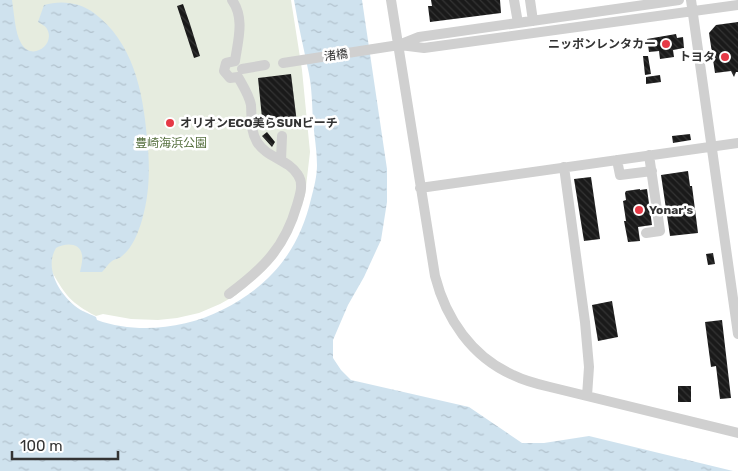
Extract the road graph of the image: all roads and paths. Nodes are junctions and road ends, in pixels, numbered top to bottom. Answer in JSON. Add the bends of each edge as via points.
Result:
{"nodes":[{"id":1,"x":232,"y":0,"type":"edge"},
{"id":2,"x":390,"y":0,"type":"edge"},
{"id":3,"x":514,"y":0,"type":"edge"},
{"id":4,"x":530,"y":0,"type":"edge"},
{"id":5,"x":679,"y":0,"type":"edge"},
{"id":6,"x":691,"y":0,"type":"edge"},
{"id":7,"x":738,"y":5,"type":"edge"},
{"id":8,"x":692,"y":11,"type":"junction"},
{"id":9,"x":533,"y":21,"type":"junction"},
{"id":10,"x":518,"y":23,"type":"junction"},
{"id":11,"x":399,"y":45,"type":"junction"},
{"id":12,"x":234,"y":60,"type":"junction"},
{"id":13,"x":283,"y":63,"type":"dead end"},
{"id":14,"x":265,"y":65,"type":"dead end"},
{"id":15,"x":240,"y":73,"type":"junction"},
{"id":16,"x":282,"y":136,"type":"dead end"},
{"id":17,"x":738,"y":143,"type":"edge"},
{"id":18,"x":711,"y":147,"type":"junction"},
{"id":19,"x":649,"y":155,"type":"junction"},
{"id":20,"x":281,"y":160,"type":"junction"},
{"id":21,"x":617,"y":160,"type":"junction"},
{"id":22,"x":564,"y":167,"type":"junction"},
{"id":23,"x":652,"y":171,"type":"junction"},
{"id":24,"x":420,"y":188,"type":"junction"},
{"id":25,"x":646,"y":233,"type":"dead end"},
{"id":26,"x":229,"y":294,"type":"dead end"},
{"id":27,"x":738,"y":334,"type":"edge"},
{"id":28,"x":587,"y":396,"type":"junction"},
{"id":29,"x":738,"y":433,"type":"edge"}],
"edges":[{"from":1,"to":12,"type":"street","via":[[240,22]]},
{"from":2,"to":11,"type":"street"},
{"from":3,"to":10,"type":"street"},
{"from":4,"to":9,"type":"street"},
{"from":5,"to":9,"type":"street"},
{"from":6,"to":8,"type":"street"},
{"from":7,"to":8,"type":"street"},
{"from":8,"to":11,"type":"street","via":[[424,48]]},
{"from":8,"to":18,"type":"street"},
{"from":9,"to":10,"type":"street"},
{"from":10,"to":11,"type":"street","via":[[419,37]]},
{"from":11,"to":13,"type":"street","name":"渚橋"},
{"from":11,"to":24,"type":"street"},
{"from":12,"to":15,"type":"street","via":[[240,64]]},
{"from":12,"to":15,"type":"street","via":[[226,63],[224,71],[230,78]]},
{"from":14,"to":15,"type":"street"},
{"from":15,"to":20,"type":"street","via":[[250,99],[251,123],[257,141],[266,153]]},
{"from":16,"to":20,"type":"street"},
{"from":17,"to":18,"type":"street"},
{"from":18,"to":19,"type":"street"},
{"from":18,"to":27,"type":"street"},
{"from":19,"to":21,"type":"street"},
{"from":19,"to":23,"type":"street"},
{"from":20,"to":26,"type":"street","via":[[301,180],[295,213],[286,234],[264,266]]},
{"from":21,"to":22,"type":"street"},
{"from":21,"to":23,"type":"street","via":[[620,175]]},
{"from":22,"to":24,"type":"street"},
{"from":22,"to":28,"type":"street","via":[[585,322],[589,367]]},
{"from":23,"to":25,"type":"street","via":[[660,231]]},
{"from":24,"to":28,"type":"street","via":[[438,288],[461,334],[485,358],[511,374]]},
{"from":28,"to":29,"type":"street"}]}
